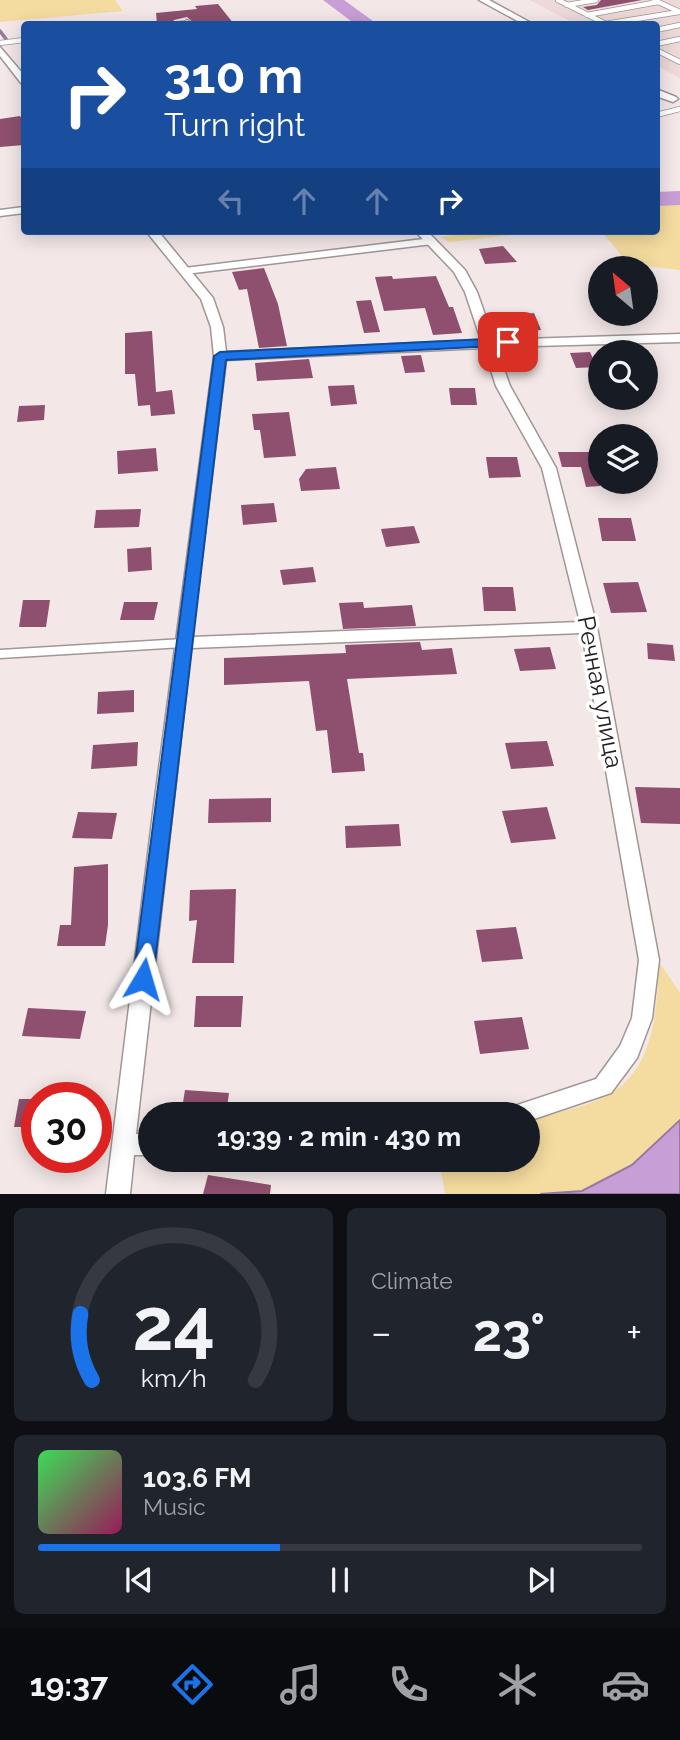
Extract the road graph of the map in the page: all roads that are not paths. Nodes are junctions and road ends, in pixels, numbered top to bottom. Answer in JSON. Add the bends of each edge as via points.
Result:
{"nodes":[{"id":1,"x":483,"y":0,"type":"edge"},
{"id":2,"x":558,"y":0,"type":"edge"},
{"id":3,"x":597,"y":0,"type":"edge"},
{"id":4,"x":656,"y":1,"type":"edge"},
{"id":5,"x":567,"y":5,"type":"junction"},
{"id":6,"x":680,"y":12,"type":"edge"},
{"id":7,"x":587,"y":15,"type":"junction"},
{"id":8,"x":523,"y":21,"type":"edge"},
{"id":9,"x":600,"y":21,"type":"edge"},
{"id":10,"x":624,"y":21,"type":"edge"},
{"id":11,"x":680,"y":25,"type":"edge"},
{"id":12,"x":660,"y":29,"type":"edge"},
{"id":13,"x":21,"y":40,"type":"edge"},
{"id":14,"x":680,"y":40,"type":"edge"},
{"id":15,"x":0,"y":43,"type":"edge"},
{"id":16,"x":660,"y":43,"type":"edge"},
{"id":17,"x":0,"y":50,"type":"edge"},
{"id":18,"x":660,"y":52,"type":"edge"},
{"id":19,"x":680,"y":55,"type":"edge"},
{"id":20,"x":669,"y":57,"type":"junction"},
{"id":21,"x":680,"y":62,"type":"edge"},
{"id":22,"x":21,"y":77,"type":"edge"},
{"id":23,"x":660,"y":94,"type":"edge"},
{"id":24,"x":678,"y":103,"type":"edge"},
{"id":25,"x":660,"y":113,"type":"edge"},
{"id":26,"x":21,"y":210,"type":"edge"},
{"id":27,"x":0,"y":213,"type":"edge"},
{"id":28,"x":155,"y":235,"type":"edge"},
{"id":29,"x":427,"y":236,"type":"edge"},
{"id":30,"x":185,"y":271,"type":"junction"},
{"id":31,"x":680,"y":338,"type":"edge"},
{"id":32,"x":488,"y":343,"type":"junction"},
{"id":33,"x":220,"y":356,"type":"junction"},
{"id":34,"x":589,"y":627,"type":"junction"},
{"id":35,"x":183,"y":643,"type":"junction"},
{"id":36,"x":0,"y":654,"type":"edge"},
{"id":37,"x":540,"y":1107,"type":"edge"},
{"id":38,"x":124,"y":1144,"type":"junction"},
{"id":39,"x":138,"y":1144,"type":"edge"},
{"id":40,"x":118,"y":1194,"type":"edge"}],
"edges":[{"from":1,"to":8,"type":"street"},
{"from":2,"to":5,"type":"lane"},
{"from":3,"to":5,"type":"lane"},
{"from":4,"to":6,"type":"lane"},
{"from":4,"to":7,"type":"lane"},
{"from":5,"to":7,"type":"lane"},
{"from":6,"to":10,"type":"lane"},
{"from":7,"to":9,"type":"lane"},
{"from":11,"to":12,"type":"lane"},
{"from":13,"to":15,"type":"lane"},
{"from":14,"to":16,"type":"lane"},
{"from":17,"to":22,"type":"street"},
{"from":18,"to":20,"type":"lane"},
{"from":19,"to":20,"type":"lane"},
{"from":20,"to":21,"type":"lane"},
{"from":23,"to":24,"type":"street"},
{"from":24,"to":25,"type":"lane"},
{"from":26,"to":27,"type":"street"},
{"from":28,"to":30,"type":"street"},
{"from":29,"to":30,"type":"lane"},
{"from":29,"to":32,"type":"street","name":"Речная улица","via":[[459,270]]},
{"from":30,"to":33,"type":"street","via":[[214,314]]},
{"from":31,"to":32,"type":"street"},
{"from":32,"to":33,"type":"street"},
{"from":32,"to":34,"type":"street","name":"Речная улица","via":[[503,386],[549,468]]},
{"from":33,"to":35,"type":"street"},
{"from":34,"to":35,"type":"street"},
{"from":34,"to":37,"type":"street","name":"Речная улица","via":[[649,960],[642,1018],[629,1051],[603,1086]]},
{"from":35,"to":36,"type":"lane"},
{"from":35,"to":38,"type":"street"},
{"from":38,"to":39,"type":"street"},
{"from":38,"to":40,"type":"street"}]}
